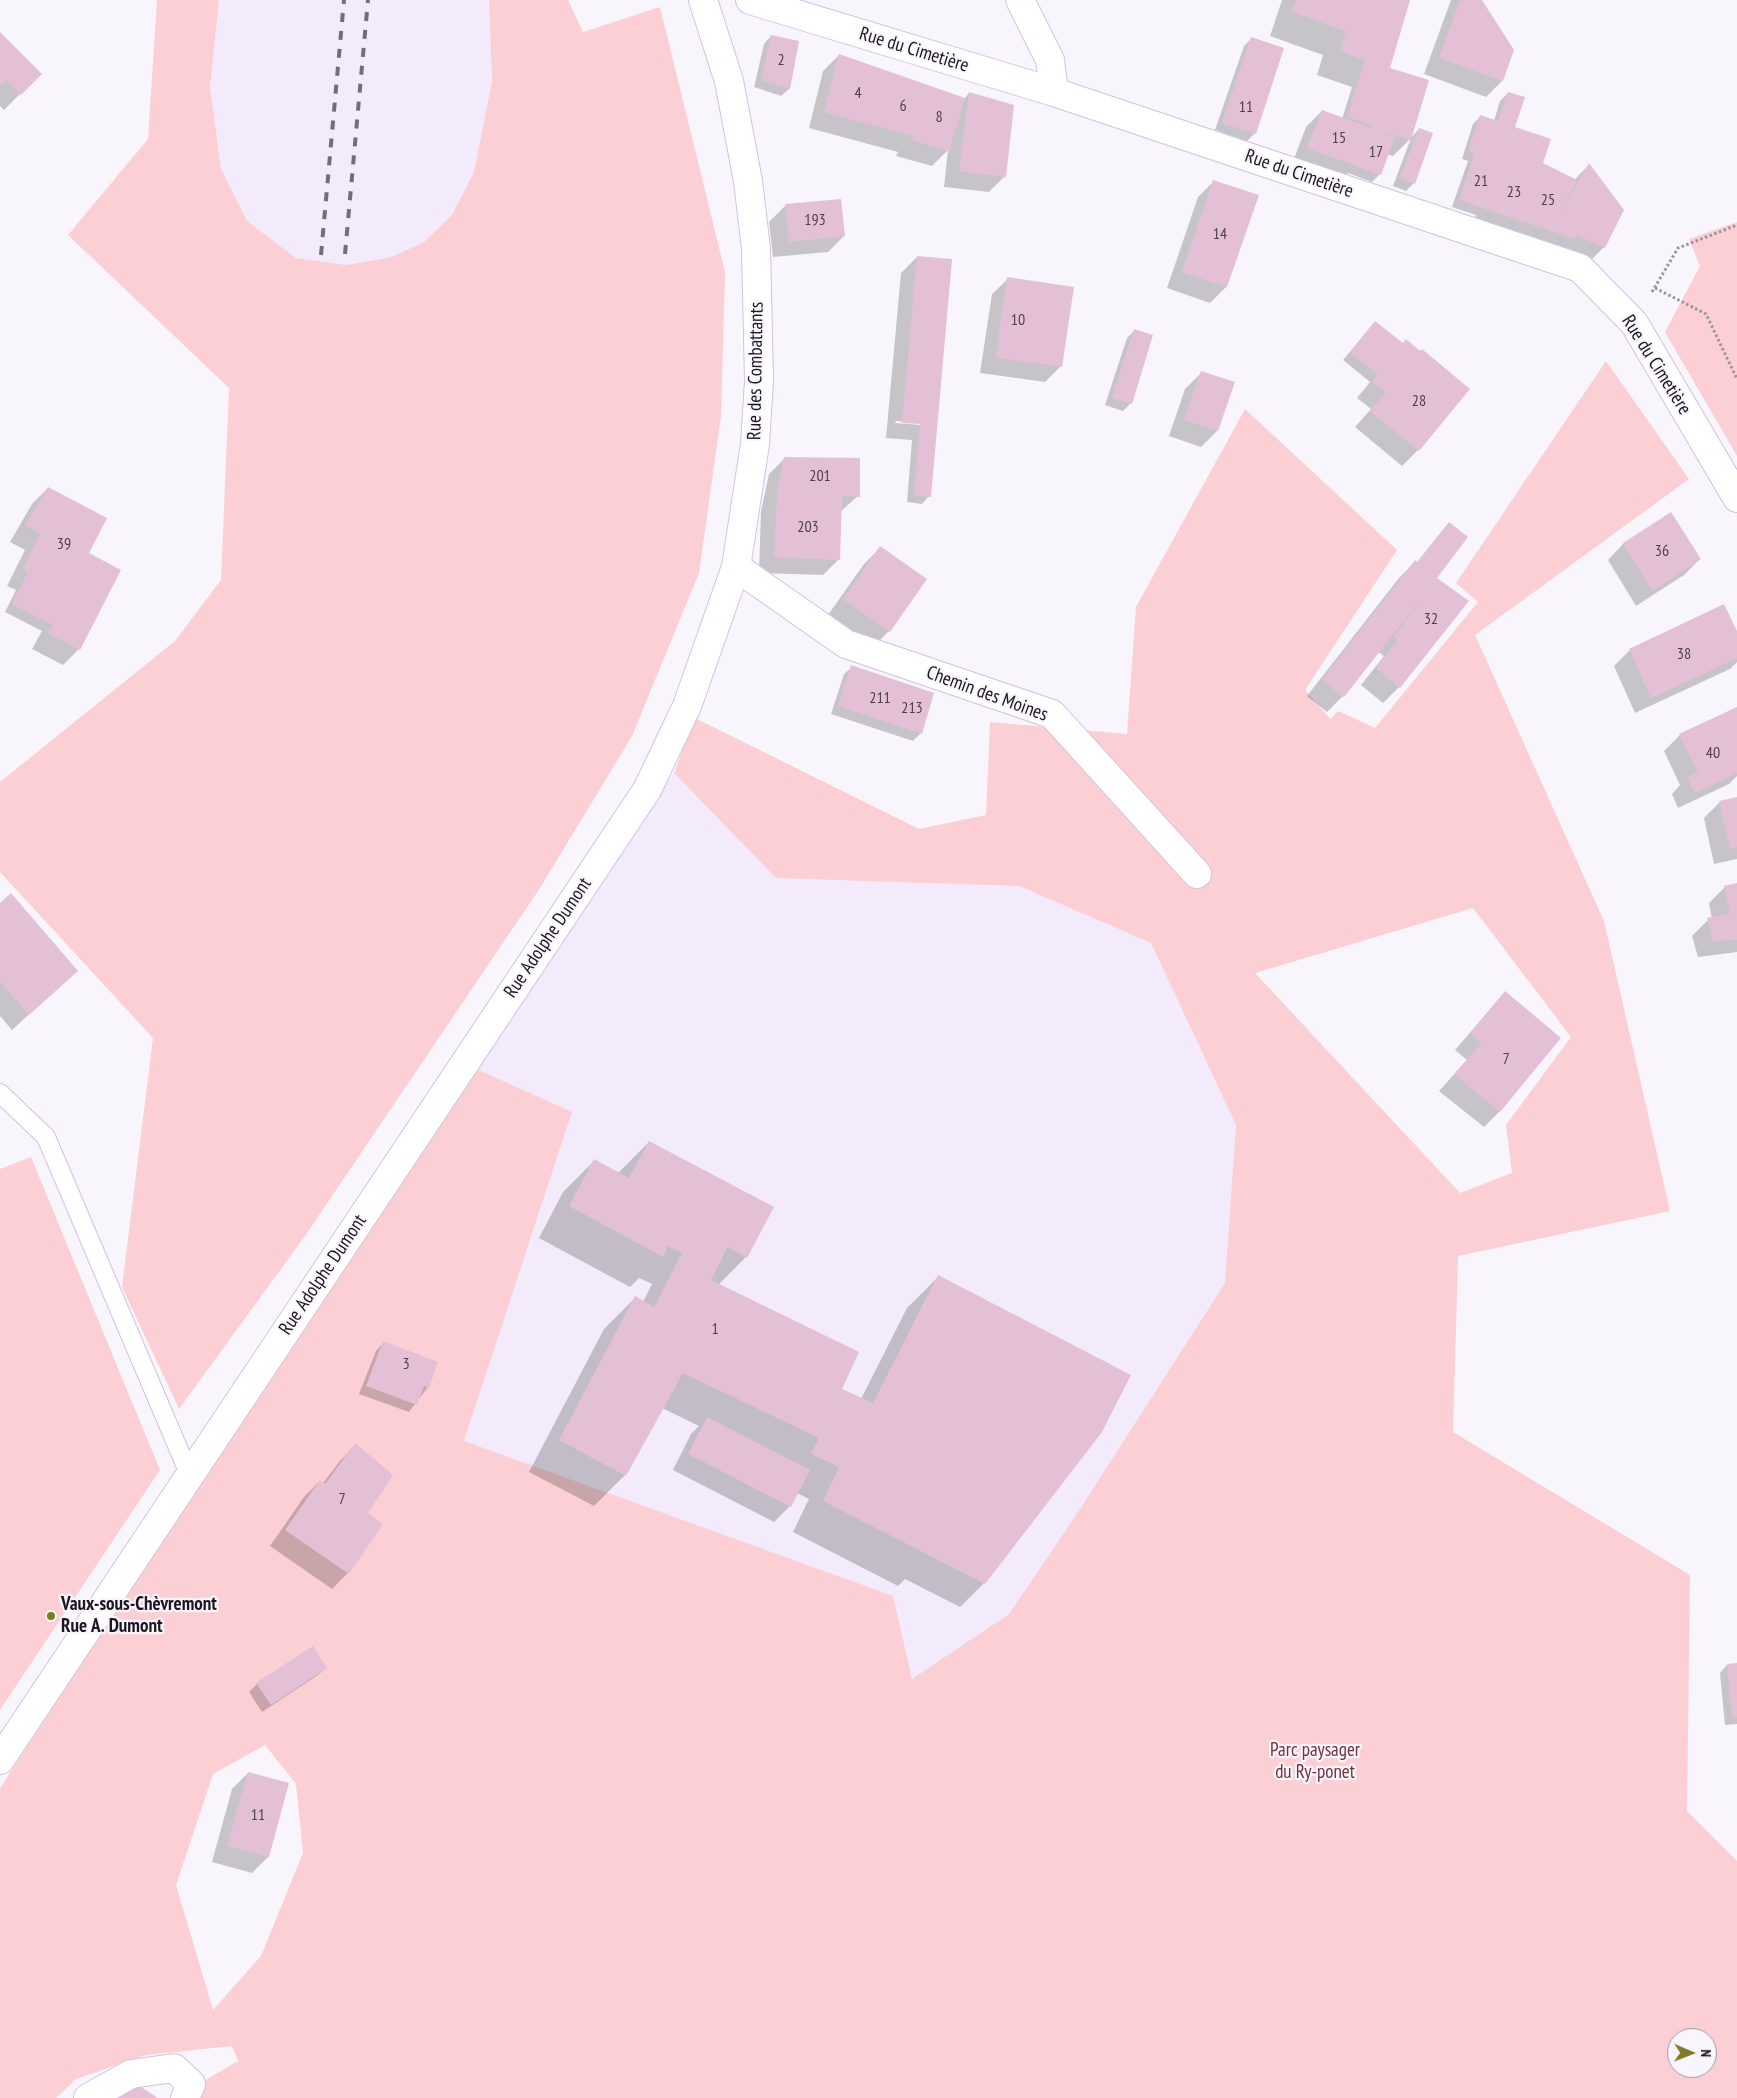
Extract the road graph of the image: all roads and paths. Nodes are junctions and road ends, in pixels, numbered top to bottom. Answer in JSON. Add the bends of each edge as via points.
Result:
{"nodes":[{"id":1,"x":703,"y":0,"type":"edge"},
{"id":2,"x":750,"y":0,"type":"edge"},
{"id":3,"x":1020,"y":0,"type":"edge"},
{"id":4,"x":1054,"y":92,"type":"junction"},
{"id":5,"x":1737,"y":225,"type":"edge"},
{"id":6,"x":1654,"y":288,"type":"junction"},
{"id":7,"x":1634,"y":323,"type":"junction"},
{"id":8,"x":1737,"y":379,"type":"edge"},
{"id":9,"x":1737,"y":498,"type":"edge"},
{"id":10,"x":736,"y":567,"type":"junction"},
{"id":11,"x":647,"y":790,"type":"joint"},
{"id":12,"x":1197,"y":874,"type":"dead end"},
{"id":13,"x":0,"y":1094,"type":"edge"},
{"id":14,"x":190,"y":1476,"type":"junction"},
{"id":15,"x":0,"y":1760,"type":"edge"},
{"id":16,"x":88,"y":2098,"type":"edge"},
{"id":17,"x":185,"y":2098,"type":"edge"}],
"edges":[{"from":1,"to":10,"type":"main road","name":"Rue des Combattants","via":[[729,81],[748,181],[756,249],[759,381],[755,444]]},
{"from":2,"to":4,"type":"main road","name":"Rue du Cimetière"},
{"from":3,"to":4,"type":"main road","via":[[1050,60]]},
{"from":4,"to":7,"type":"main road","name":"Rue du Cimetière","via":[[1580,268]]},
{"from":5,"to":6,"type":"path","via":[[1678,248]]},
{"from":6,"to":7,"type":"path"},
{"from":6,"to":8,"type":"path","via":[[1706,314]]},
{"from":7,"to":9,"type":"main road","name":"Rue du Cimetière"},
{"from":10,"to":11,"type":"main road","name":"Rue des Combattants","via":[[687,706]]},
{"from":10,"to":12,"type":"main road","name":"Chemin des Moines","via":[[846,644],[1052,714]]},
{"from":11,"to":14,"type":"main road","name":"Rue Adolphe Dumont"},
{"from":13,"to":14,"type":"lane","via":[[46,1137]]},
{"from":14,"to":15,"type":"main road","name":"Rue Adolphe Dumont"},
{"from":16,"to":17,"type":"main road","via":[[131,2074],[174,2068],[191,2084]]}]}
